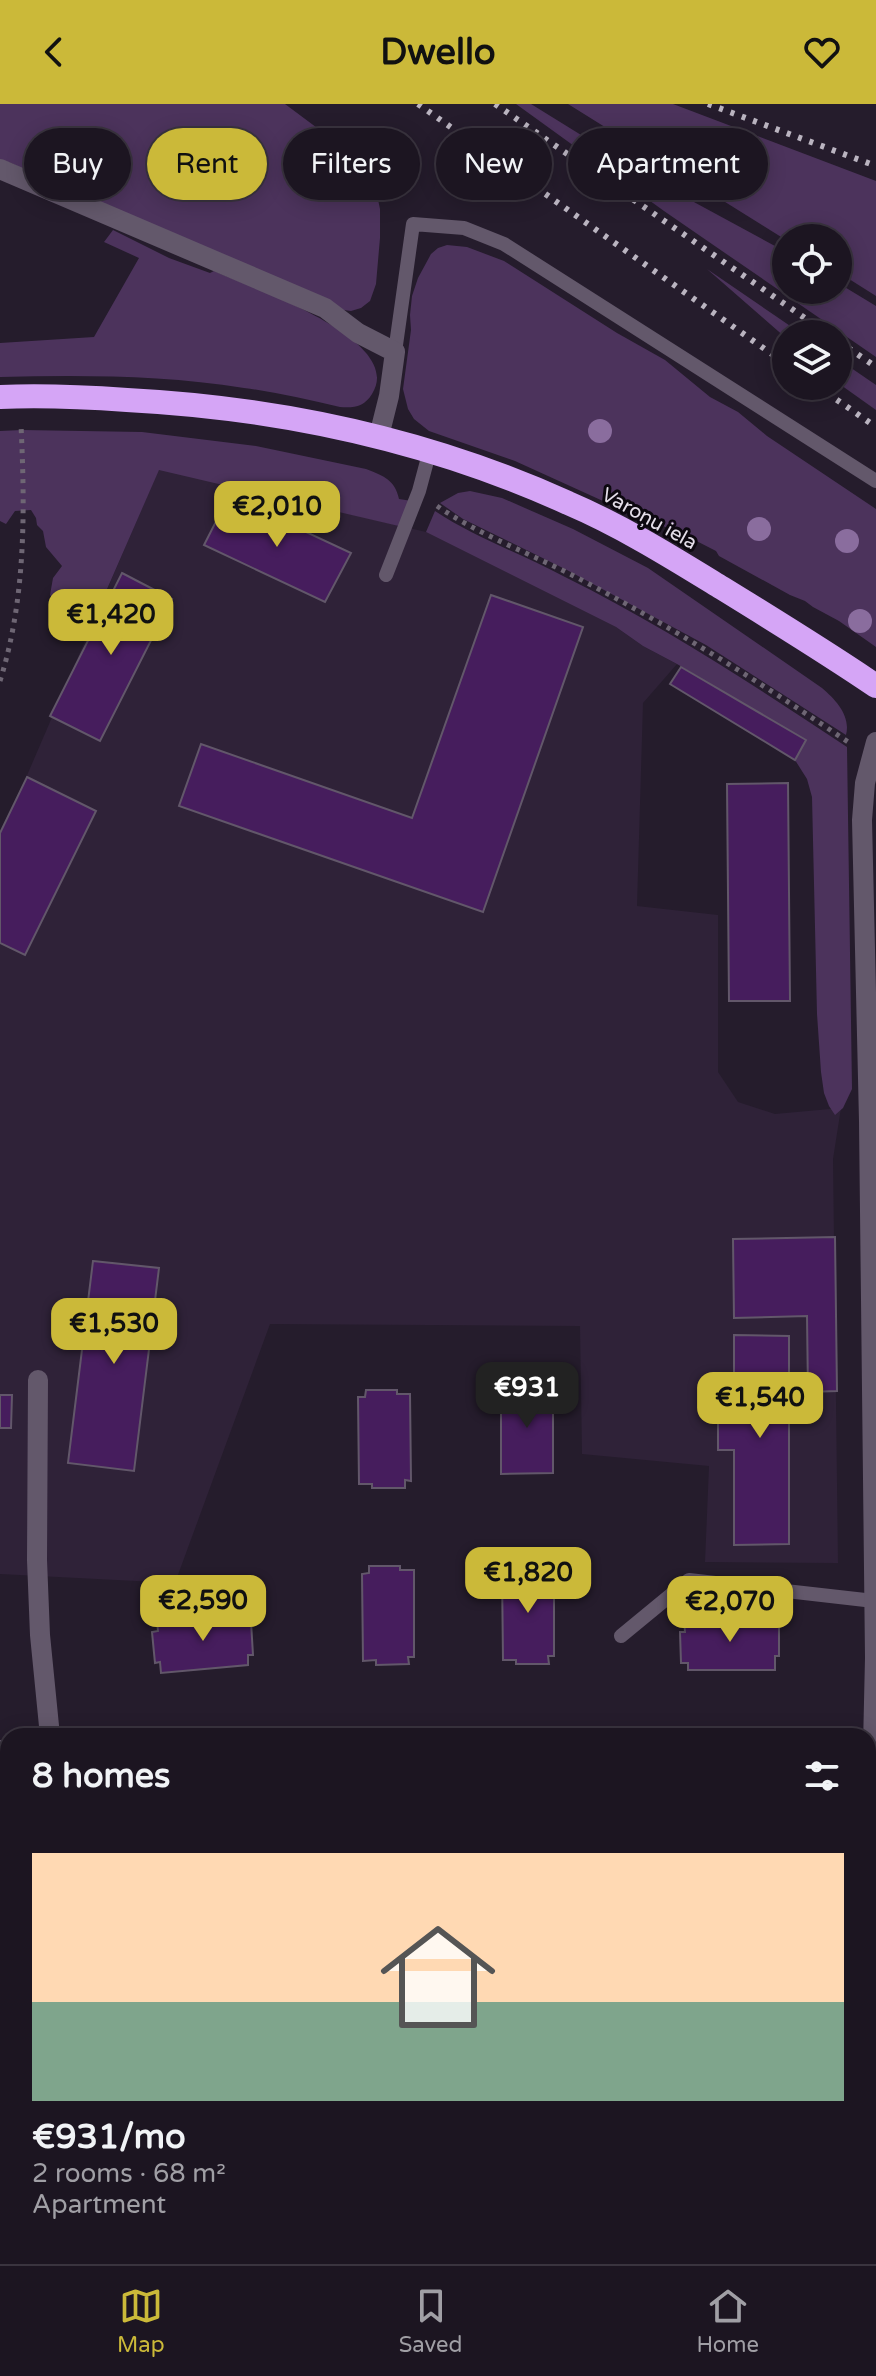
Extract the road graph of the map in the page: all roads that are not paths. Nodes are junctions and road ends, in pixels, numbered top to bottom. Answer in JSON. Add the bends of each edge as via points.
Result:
{"nodes":[{"id":1,"x":0,"y":169,"type":"edge"},
{"id":2,"x":395,"y":352,"type":"junction"},
{"id":3,"x":0,"y":397,"type":"edge"},
{"id":4,"x":379,"y":436,"type":"junction"},
{"id":5,"x":430,"y":450,"type":"junction"},
{"id":6,"x":876,"y":481,"type":"edge"},
{"id":7,"x":386,"y":575,"type":"dead end"},
{"id":8,"x":876,"y":686,"type":"edge"},
{"id":9,"x":874,"y":750,"type":"edge"},
{"id":10,"x":38,"y":1380,"type":"dead end"},
{"id":11,"x":874,"y":1601,"type":"edge"},
{"id":12,"x":621,"y":1636,"type":"dead end"},
{"id":13,"x":875,"y":1658,"type":"edge"},
{"id":14,"x":49,"y":1728,"type":"edge"},
{"id":15,"x":872,"y":1728,"type":"edge"}],
"edges":[{"from":1,"to":2,"type":"street","via":[[325,308]]},
{"from":2,"to":4,"type":"street"},
{"from":2,"to":6,"type":"lane","via":[[413,224],[464,228],[504,244]]},
{"from":3,"to":4,"type":"highway","name":"Varoņu iela","via":[[195,405]]},
{"from":4,"to":5,"type":"highway","name":"Varoņu iela"},
{"from":5,"to":7,"type":"lane"},
{"from":5,"to":8,"type":"highway","name":"Varoņu iela","via":[[508,477],[620,529]]},
{"from":9,"to":11,"type":"street","via":[[862,820]]},
{"from":10,"to":14,"type":"street","via":[[37,1560]]},
{"from":11,"to":12,"type":"lane","via":[[689,1580]]},
{"from":11,"to":13,"type":"street"},
{"from":13,"to":15,"type":"street"}]}
